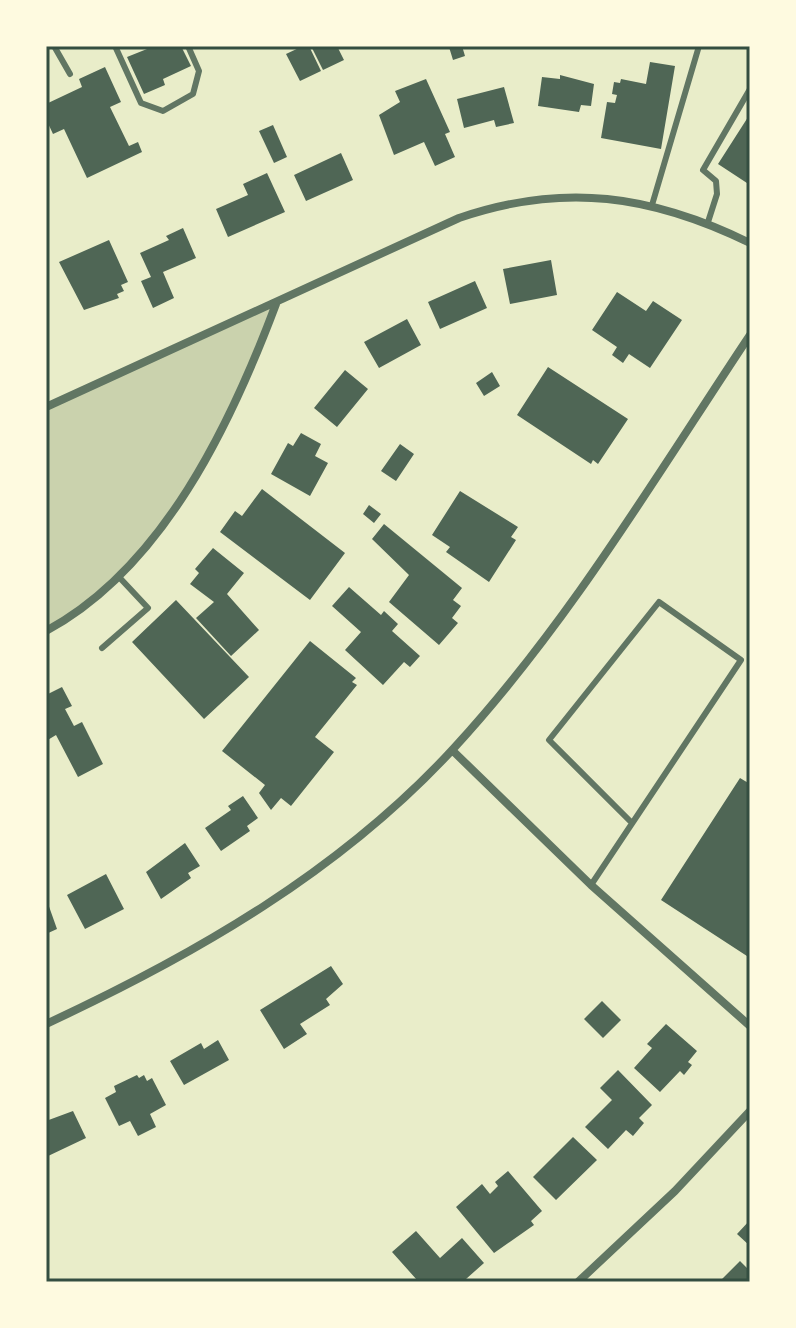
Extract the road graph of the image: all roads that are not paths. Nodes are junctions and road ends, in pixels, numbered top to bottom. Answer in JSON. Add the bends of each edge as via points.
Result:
{"nodes":[{"id":1,"x":54,"y":46,"type":"edge"},
{"id":2,"x":115,"y":46,"type":"edge"},
{"id":3,"x":188,"y":46,"type":"edge"},
{"id":4,"x":699,"y":46,"type":"edge"},
{"id":5,"x":70,"y":74,"type":"dead end"},
{"id":6,"x":750,"y":89,"type":"edge"},
{"id":7,"x":652,"y":205,"type":"junction"},
{"id":8,"x":708,"y":222,"type":"junction"},
{"id":9,"x":750,"y":243,"type":"edge"},
{"id":10,"x":276,"y":304,"type":"junction"},
{"id":11,"x":750,"y":335,"type":"edge"},
{"id":12,"x":46,"y":407,"type":"edge"},
{"id":13,"x":119,"y":577,"type":"junction"},
{"id":14,"x":46,"y":631,"type":"edge"},
{"id":15,"x":102,"y":648,"type":"dead end"},
{"id":16,"x":452,"y":750,"type":"junction"},
{"id":17,"x":631,"y":822,"type":"junction"},
{"id":18,"x":591,"y":885,"type":"junction"},
{"id":19,"x":46,"y":1024,"type":"edge"},
{"id":20,"x":750,"y":1026,"type":"edge"},
{"id":21,"x":750,"y":1111,"type":"edge"},
{"id":22,"x":578,"y":1282,"type":"edge"}],
"edges":[{"from":1,"to":5,"type":"lane"},
{"from":2,"to":3,"type":"lane","via":[[141,103],[163,111],[193,94],[199,71]]},
{"from":4,"to":7,"type":"lane"},
{"from":6,"to":8,"type":"lane","via":[[703,170],[716,181]]},
{"from":7,"to":8,"type":"street"},
{"from":7,"to":10,"type":"street","via":[[573,197],[480,211]]},
{"from":8,"to":9,"type":"street"},
{"from":10,"to":12,"type":"street"},
{"from":10,"to":13,"type":"street","via":[[255,361],[181,502]]},
{"from":11,"to":16,"type":"street","via":[[559,622]]},
{"from":13,"to":14,"type":"street"},
{"from":13,"to":15,"type":"lane","via":[[148,608]]},
{"from":16,"to":18,"type":"street"},
{"from":16,"to":19,"type":"street","via":[[356,838],[253,915],[150,974]]},
{"from":17,"to":17,"type":"lane","via":[[741,660],[659,602],[549,740]]},
{"from":17,"to":18,"type":"lane"},
{"from":18,"to":20,"type":"street"},
{"from":21,"to":22,"type":"street"}]}
